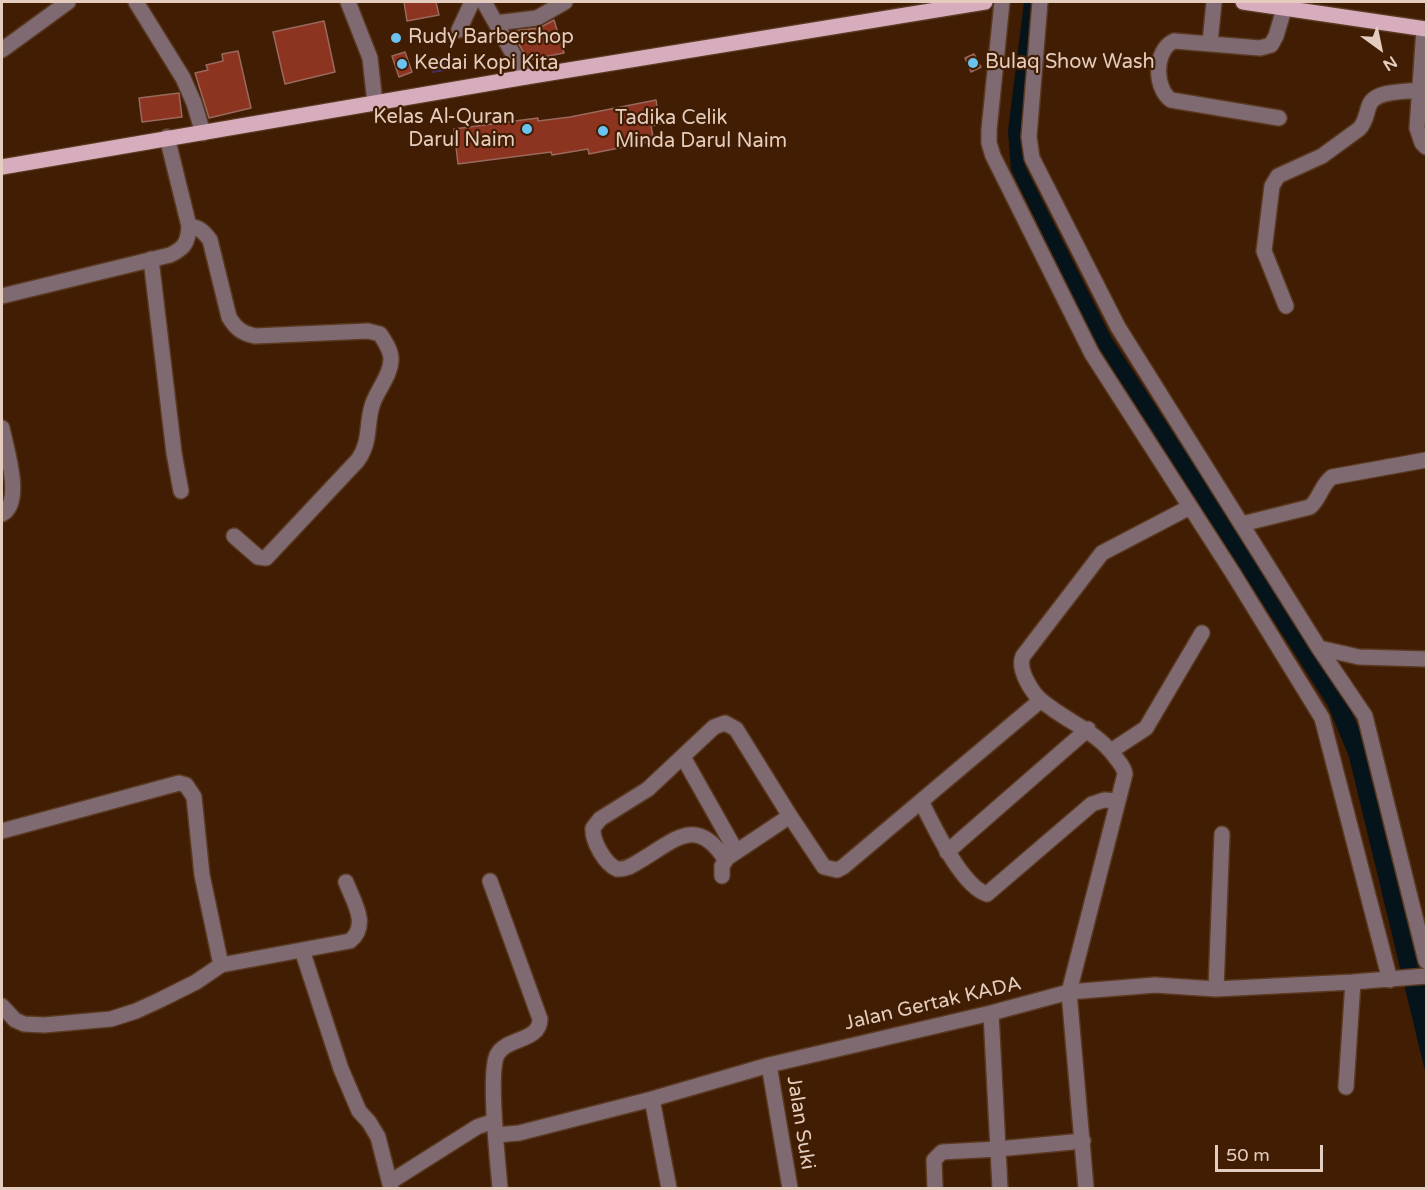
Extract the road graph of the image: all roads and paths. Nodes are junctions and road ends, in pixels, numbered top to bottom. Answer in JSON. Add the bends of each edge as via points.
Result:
{"nodes":[{"id":1,"x":68,"y":2,"type":"edge"},
{"id":2,"x":136,"y":2,"type":"edge"},
{"id":3,"x":348,"y":2,"type":"edge"},
{"id":4,"x":472,"y":2,"type":"edge"},
{"id":5,"x":484,"y":2,"type":"edge"},
{"id":6,"x":566,"y":2,"type":"edge"},
{"id":7,"x":985,"y":2,"type":"edge"},
{"id":8,"x":1002,"y":2,"type":"edge"},
{"id":9,"x":1040,"y":2,"type":"edge"},
{"id":10,"x":1214,"y":2,"type":"edge"},
{"id":11,"x":1243,"y":2,"type":"edge"},
{"id":12,"x":1284,"y":9,"type":"junction"},
{"id":13,"x":496,"y":23,"type":"junction"},
{"id":14,"x":1425,"y":29,"type":"edge"},
{"id":15,"x":459,"y":30,"type":"dead end"},
{"id":16,"x":1210,"y":43,"type":"junction"},
{"id":17,"x":2,"y":50,"type":"edge"},
{"id":18,"x":526,"y":77,"type":"junction"},
{"id":19,"x":1419,"y":90,"type":"junction"},
{"id":20,"x":375,"y":103,"type":"junction"},
{"id":21,"x":1279,"y":118,"type":"dead end"},
{"id":22,"x":202,"y":133,"type":"junction"},
{"id":23,"x":167,"y":137,"type":"junction"},
{"id":24,"x":1426,"y":147,"type":"edge"},
{"id":25,"x":2,"y":167,"type":"edge"},
{"id":26,"x":189,"y":226,"type":"junction"},
{"id":27,"x":151,"y":259,"type":"junction"},
{"id":28,"x":2,"y":296,"type":"edge"},
{"id":29,"x":1286,"y":306,"type":"dead end"},
{"id":30,"x":2,"y":428,"type":"edge"},
{"id":31,"x":1426,"y":460,"type":"edge"},
{"id":32,"x":181,"y":491,"type":"dead end"},
{"id":33,"x":1190,"y":507,"type":"junction"},
{"id":34,"x":2,"y":514,"type":"edge"},
{"id":35,"x":1242,"y":524,"type":"junction"},
{"id":36,"x":234,"y":536,"type":"dead end"},
{"id":37,"x":1202,"y":633,"type":"dead end"},
{"id":38,"x":1319,"y":648,"type":"junction"},
{"id":39,"x":1426,"y":659,"type":"edge"},
{"id":40,"x":1041,"y":700,"type":"junction"},
{"id":41,"x":1088,"y":729,"type":"junction"},
{"id":42,"x":1111,"y":751,"type":"junction"},
{"id":43,"x":683,"y":757,"type":"junction"},
{"id":44,"x":921,"y":801,"type":"junction"},
{"id":45,"x":1117,"y":801,"type":"junction"},
{"id":46,"x":790,"y":816,"type":"junction"},
{"id":47,"x":2,"y":831,"type":"edge"},
{"id":48,"x":1222,"y":834,"type":"dead end"},
{"id":49,"x":947,"y":852,"type":"junction"},
{"id":50,"x":731,"y":855,"type":"junction"},
{"id":51,"x":722,"y":876,"type":"dead end"},
{"id":52,"x":490,"y":881,"type":"dead end"},
{"id":53,"x":346,"y":882,"type":"dead end"},
{"id":54,"x":302,"y":950,"type":"junction"},
{"id":55,"x":1426,"y":961,"type":"edge"},
{"id":56,"x":221,"y":965,"type":"junction"},
{"id":57,"x":1426,"y":976,"type":"edge"},
{"id":58,"x":1390,"y":980,"type":"junction"},
{"id":59,"x":1353,"y":982,"type":"junction"},
{"id":60,"x":1215,"y":989,"type":"junction"},
{"id":61,"x":1069,"y":992,"type":"junction"},
{"id":62,"x":2,"y":1006,"type":"edge"},
{"id":63,"x":991,"y":1013,"type":"junction"},
{"id":64,"x":769,"y":1065,"type":"junction"},
{"id":65,"x":1346,"y":1087,"type":"dead end"},
{"id":66,"x":652,"y":1099,"type":"junction"},
{"id":67,"x":495,"y":1128,"type":"junction"},
{"id":68,"x":1083,"y":1141,"type":"junction"},
{"id":69,"x":998,"y":1149,"type":"junction"},
{"id":70,"x":391,"y":1185,"type":"edge"},
{"id":71,"x":500,"y":1188,"type":"edge"},
{"id":72,"x":669,"y":1188,"type":"edge"},
{"id":73,"x":790,"y":1188,"type":"edge"},
{"id":74,"x":935,"y":1188,"type":"edge"},
{"id":75,"x":1000,"y":1188,"type":"edge"},
{"id":76,"x":1086,"y":1188,"type":"edge"}],
"edges":[{"from":1,"to":17,"type":"street"},
{"from":2,"to":22,"type":"street","via":[[183,78]]},
{"from":3,"to":20,"type":"street","via":[[370,58]]},
{"from":4,"to":15,"type":"street"},
{"from":5,"to":13,"type":"street"},
{"from":6,"to":13,"type":"street","via":[[537,18]]},
{"from":7,"to":18,"type":"main road"},
{"from":8,"to":33,"type":"street","via":[[989,130],[993,156],[1092,354]]},
{"from":9,"to":35,"type":"street","via":[[1029,137],[1032,158],[1118,327]]},
{"from":10,"to":16,"type":"street"},
{"from":11,"to":12,"type":"main road"},
{"from":12,"to":14,"type":"main road"},
{"from":12,"to":16,"type":"street","via":[[1274,41],[1266,48]]},
{"from":13,"to":18,"type":"street"},
{"from":14,"to":19,"type":"street"},
{"from":16,"to":21,"type":"street","via":[[1169,43],[1158,70],[1164,94],[1171,100]]},
{"from":18,"to":20,"type":"main road"},
{"from":19,"to":24,"type":"street","via":[[1418,128]]},
{"from":19,"to":29,"type":"street","via":[[1373,98],[1359,129],[1322,156],[1275,179],[1264,248]]},
{"from":20,"to":22,"type":"main road"},
{"from":22,"to":23,"type":"main road"},
{"from":23,"to":25,"type":"main road"},
{"from":23,"to":26,"type":"street"},
{"from":26,"to":27,"type":"street","via":[[188,240],[182,249]]},
{"from":26,"to":36,"type":"street","via":[[204,232],[210,240],[230,317],[244,334],[368,331],[380,334],[391,360],[372,404],[366,449],[358,460],[266,558],[258,557]]},
{"from":27,"to":28,"type":"street"},
{"from":27,"to":32,"type":"street"},
{"from":30,"to":34,"type":"street","via":[[13,489],[12,502]]},
{"from":31,"to":35,"type":"street","via":[[1332,477],[1310,507]]},
{"from":33,"to":40,"type":"street","via":[[1104,552],[1093,565],[1021,660],[1022,672]]},
{"from":33,"to":58,"type":"street","via":[[1322,718]]},
{"from":35,"to":38,"type":"street"},
{"from":37,"to":42,"type":"street","via":[[1146,728]]},
{"from":38,"to":39,"type":"street","via":[[1359,657]]},
{"from":38,"to":55,"type":"street","via":[[1365,716]]},
{"from":40,"to":41,"type":"street"},
{"from":40,"to":44,"type":"street"},
{"from":41,"to":42,"type":"street"},
{"from":41,"to":49,"type":"street"},
{"from":42,"to":45,"type":"street","via":[[1125,774]]},
{"from":43,"to":46,"type":"street","via":[[714,727],[731,725]]},
{"from":43,"to":50,"type":"street"},
{"from":43,"to":50,"type":"street","via":[[648,789],[596,823],[595,839],[608,862],[617,869],[629,868],[691,833]]},
{"from":44,"to":46,"type":"street","via":[[837,870],[824,867]]},
{"from":44,"to":49,"type":"street"},
{"from":45,"to":49,"type":"street","via":[[1092,804],[987,894],[978,892]]},
{"from":45,"to":61,"type":"street"},
{"from":46,"to":50,"type":"street"},
{"from":47,"to":56,"type":"street","via":[[179,783],[186,785],[194,797],[202,875]]},
{"from":48,"to":60,"type":"street"},
{"from":50,"to":51,"type":"street","via":[[722,866]]},
{"from":52,"to":67,"type":"street","via":[[540,1019],[536,1031],[498,1054]]},
{"from":53,"to":54,"type":"street","via":[[360,924],[357,936],[350,941]]},
{"from":54,"to":56,"type":"street"},
{"from":54,"to":70,"type":"street","via":[[341,1069],[359,1111],[378,1137]]},
{"from":56,"to":62,"type":"street","via":[[160,1000],[111,1018],[24,1024]]},
{"from":57,"to":58,"type":"street","name":"Jalan Gertak KADA"},
{"from":58,"to":59,"type":"street","name":"Jalan Gertak KADA"},
{"from":59,"to":60,"type":"street","name":"Jalan Gertak KADA"},
{"from":59,"to":65,"type":"street"},
{"from":60,"to":61,"type":"street","name":"Jalan Gertak KADA","via":[[1155,985]]},
{"from":61,"to":63,"type":"street","name":"Jalan Gertak KADA"},
{"from":61,"to":68,"type":"street"},
{"from":63,"to":64,"type":"street","name":"Jalan Gertak KADA"},
{"from":63,"to":69,"type":"street"},
{"from":64,"to":66,"type":"street","name":"Jalan Gertak KADA"},
{"from":64,"to":73,"type":"street","name":"Jalan Suki"},
{"from":66,"to":67,"type":"street","name":"Jalan Gertak KADA","via":[[519,1133]]},
{"from":66,"to":72,"type":"street"},
{"from":67,"to":70,"type":"street","name":"Jalan Gertak KADA","via":[[477,1127]]},
{"from":67,"to":71,"type":"street"},
{"from":68,"to":69,"type":"street"},
{"from":68,"to":76,"type":"street"},
{"from":69,"to":74,"type":"street","via":[[942,1152],[934,1160]]},
{"from":69,"to":75,"type":"street"}]}
